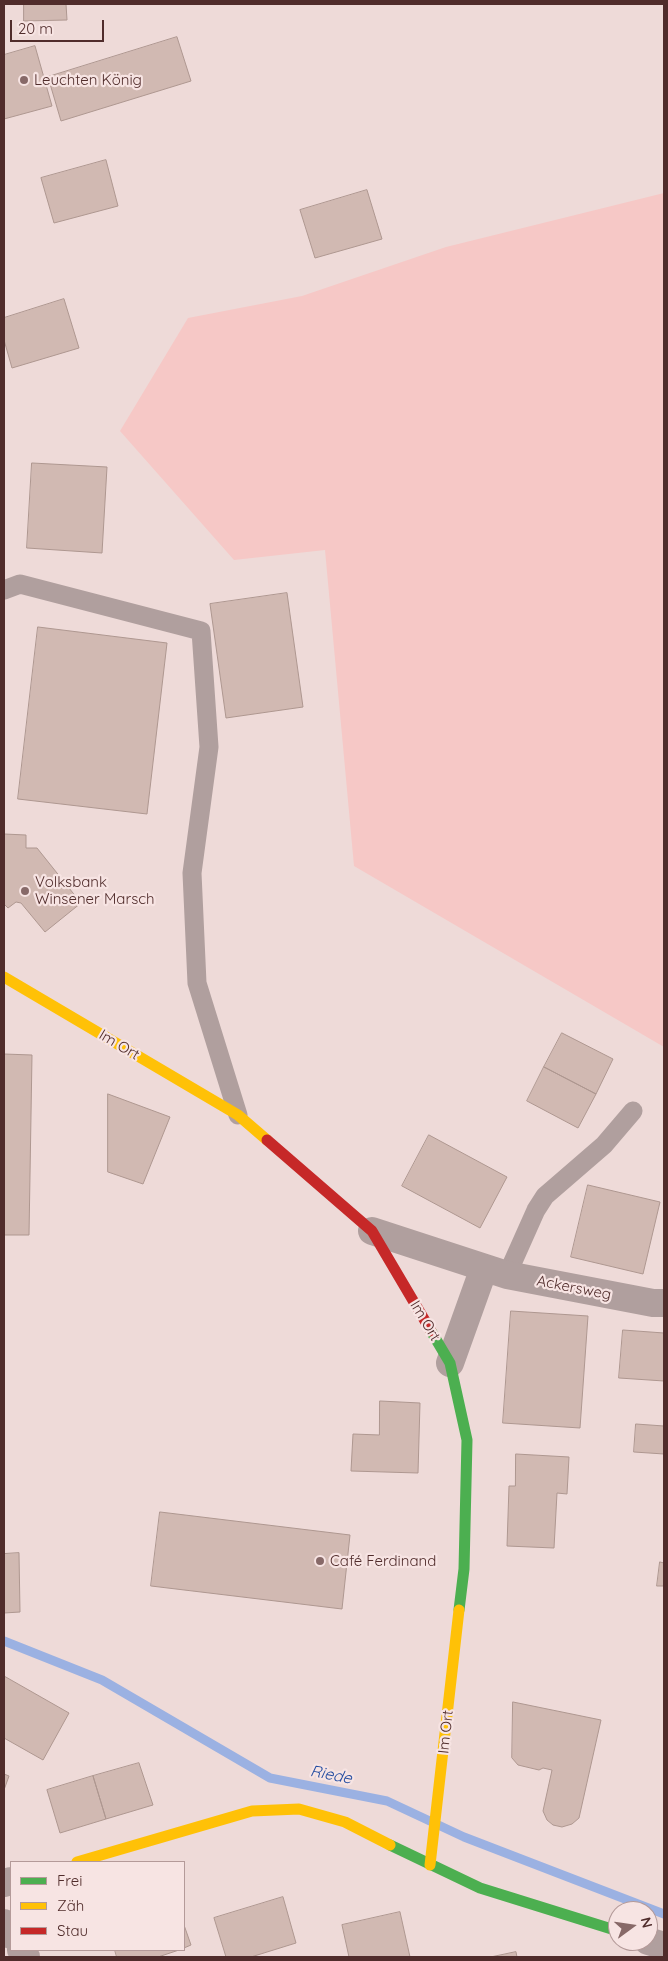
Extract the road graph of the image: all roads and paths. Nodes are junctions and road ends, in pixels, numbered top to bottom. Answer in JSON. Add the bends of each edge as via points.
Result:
{"nodes":[{"id":1,"x":4,"y":590,"type":"edge"},
{"id":2,"x":4,"y":976,"type":"edge"},
{"id":3,"x":633,"y":1111,"type":"dead end"},
{"id":4,"x":238,"y":1115,"type":"junction"},
{"id":5,"x":372,"y":1230,"type":"junction"},
{"id":6,"x":495,"y":1272,"type":"junction"},
{"id":7,"x":664,"y":1303,"type":"edge"},
{"id":8,"x":450,"y":1363,"type":"junction"},
{"id":9,"x":80,"y":1861,"type":"edge"},
{"id":10,"x":430,"y":1865,"type":"junction"},
{"id":11,"x":608,"y":1928,"type":"edge"}],
"edges":[{"from":1,"to":4,"type":"lane","via":[[20,584],[201,631],[209,747],[192,873],[198,984]]},
{"from":2,"to":4,"type":"street","name":"Im Ort"},
{"from":3,"to":6,"type":"lane","via":[[604,1145],[545,1196]]},
{"from":4,"to":5,"type":"street","name":"Im Ort"},
{"from":5,"to":6,"type":"street","name":"Ackersweg"},
{"from":5,"to":8,"type":"street","name":"Im Ort"},
{"from":6,"to":7,"type":"street","name":"Ackersweg"},
{"from":6,"to":8,"type":"street"},
{"from":8,"to":10,"type":"street","name":"Im Ort","via":[[467,1440],[464,1569]]},
{"from":9,"to":10,"type":"street","via":[[252,1812],[299,1809],[346,1822]]},
{"from":10,"to":11,"type":"street","via":[[480,1888]]}]}
